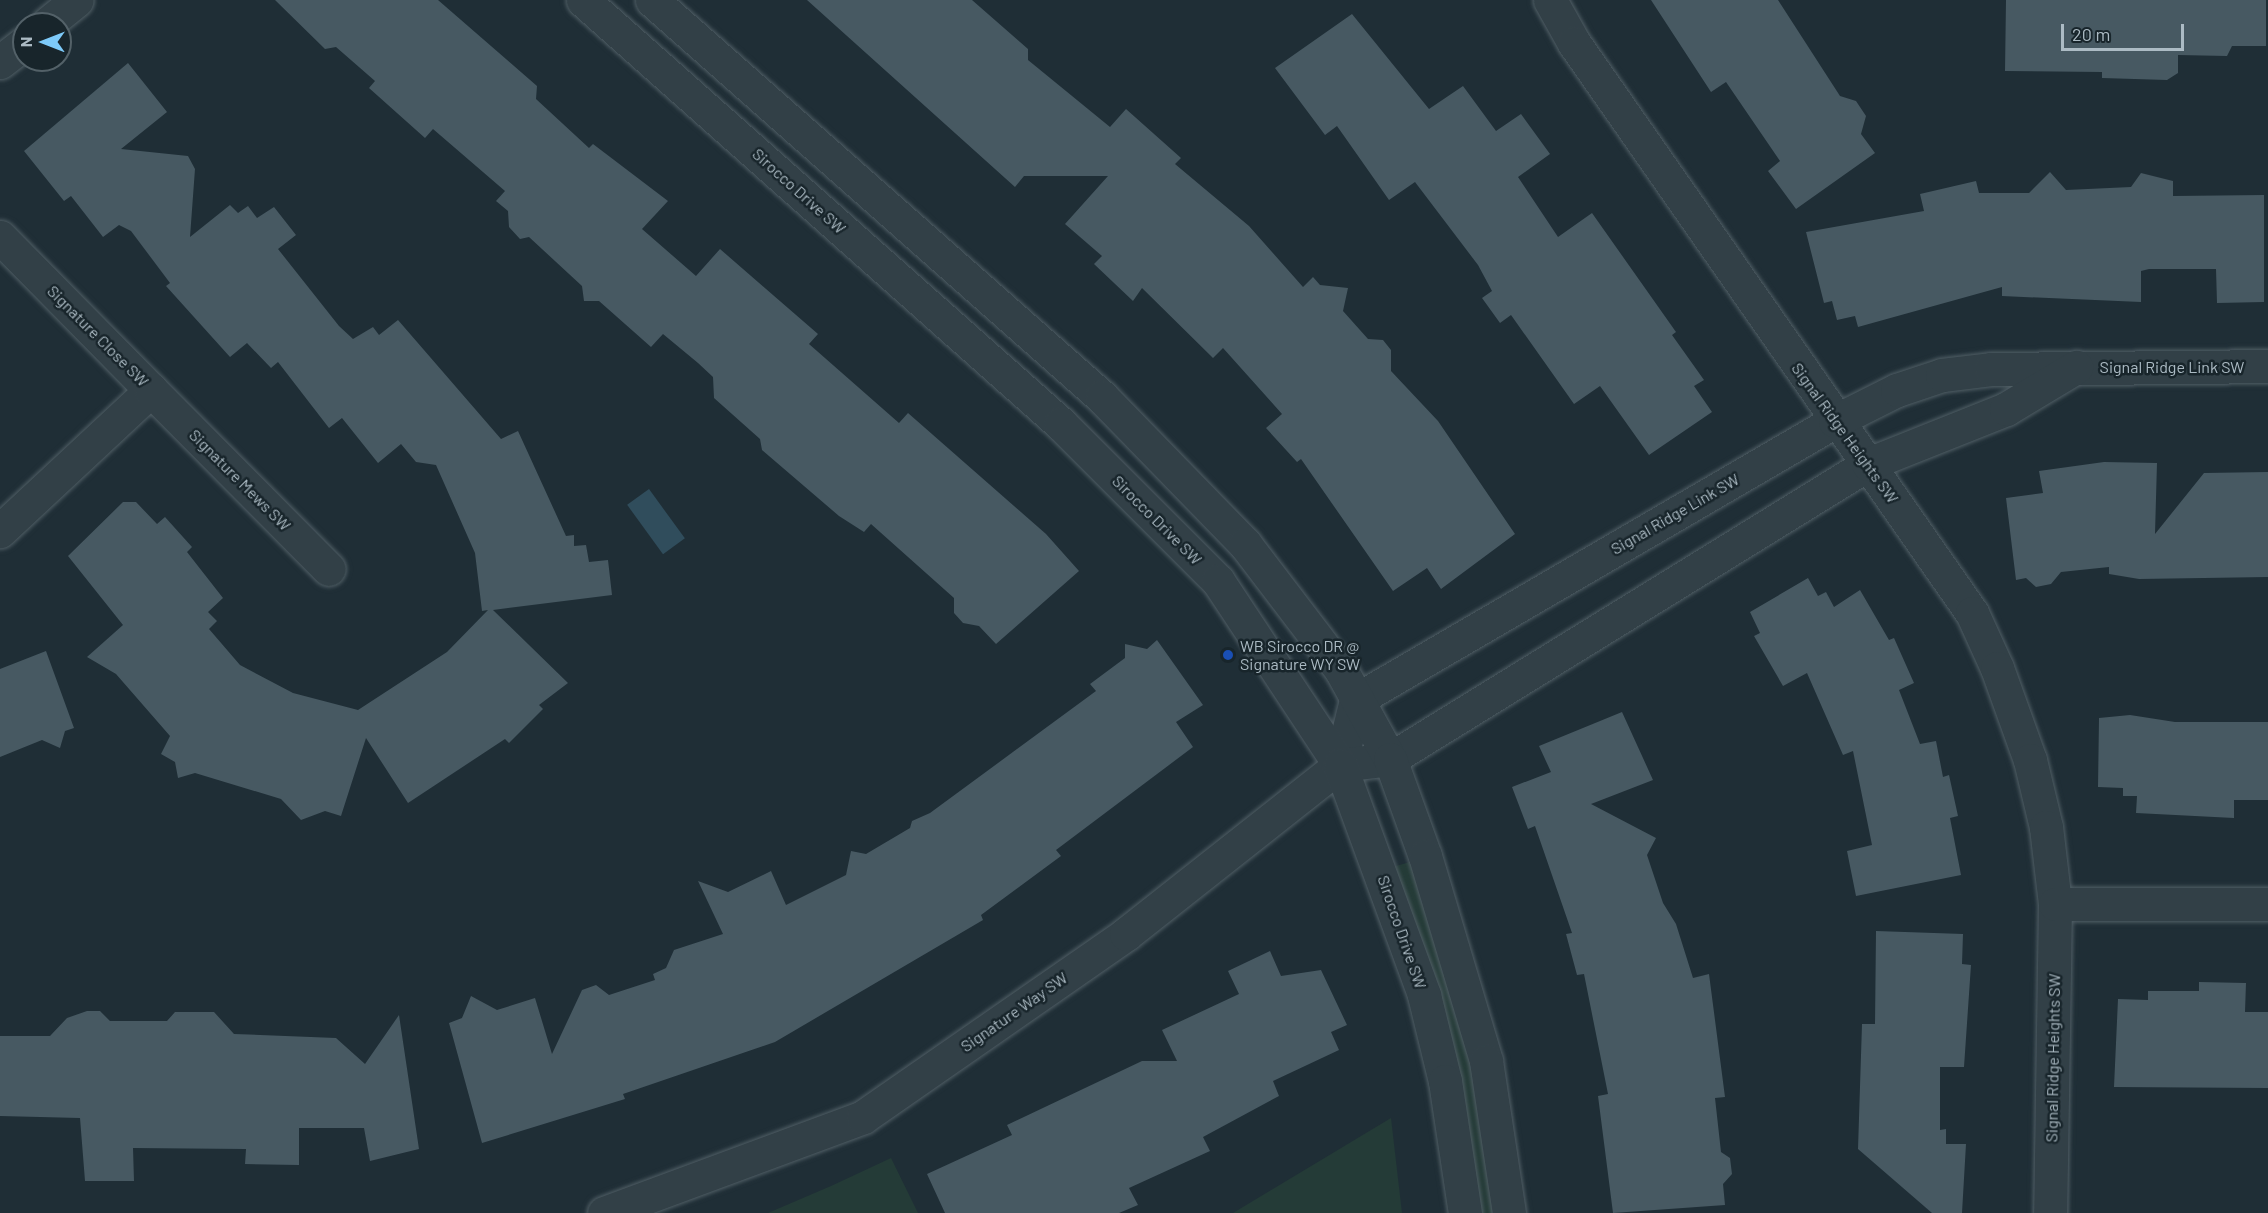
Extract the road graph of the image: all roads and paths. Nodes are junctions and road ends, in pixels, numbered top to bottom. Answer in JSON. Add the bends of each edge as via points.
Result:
{"nodes":[{"id":1,"x":77,"y":0,"type":"edge"},
{"id":2,"x":583,"y":0,"type":"edge"},
{"id":3,"x":652,"y":0,"type":"edge"},
{"id":4,"x":1550,"y":0,"type":"edge"},
{"id":5,"x":62,"y":12,"type":"edge"},
{"id":6,"x":12,"y":52,"type":"edge"},
{"id":7,"x":0,"y":62,"type":"edge"},
{"id":8,"x":0,"y":237,"type":"edge"},
{"id":9,"x":2268,"y":366,"type":"edge"},
{"id":10,"x":2076,"y":367,"type":"junction"},
{"id":11,"x":151,"y":390,"type":"junction"},
{"id":12,"x":1834,"y":422,"type":"junction"},
{"id":13,"x":1868,"y":464,"type":"junction"},
{"id":14,"x":0,"y":531,"type":"edge"},
{"id":15,"x":329,"y":569,"type":"dead end"},
{"id":16,"x":1356,"y":700,"type":"junction"},
{"id":17,"x":1390,"y":759,"type":"junction"},
{"id":18,"x":1340,"y":765,"type":"junction"},
{"id":19,"x":2055,"y":904,"type":"junction"},
{"id":20,"x":2268,"y":904,"type":"edge"},
{"id":21,"x":604,"y":1213,"type":"edge"},
{"id":22,"x":1465,"y":1213,"type":"edge"},
{"id":23,"x":1509,"y":1213,"type":"edge"},
{"id":24,"x":2050,"y":1213,"type":"edge"}],
"edges":[{"from":1,"to":5,"type":"street"},
{"from":2,"to":18,"type":"street","name":"Sirocco Drive SW","via":[[1061,424],[1218,581]]},
{"from":3,"to":16,"type":"street","via":[[1102,396],[1245,544],[1341,670]]},
{"from":4,"to":12,"type":"street","name":"Signal Ridge Heights SW"},
{"from":6,"to":7,"type":"street"},
{"from":8,"to":11,"type":"street","name":"Signature Close SW"},
{"from":9,"to":10,"type":"street","name":"Signal Ridge Link SW"},
{"from":10,"to":12,"type":"street","name":"Signal Ridge Link SW","via":[[1942,375]]},
{"from":10,"to":13,"type":"street","name":"Signal Ridge Link SW","via":[[2006,409]]},
{"from":11,"to":14,"type":"street","name":"Signature Close SW"},
{"from":11,"to":15,"type":"street","name":"Signature Mews SW"},
{"from":12,"to":13,"type":"street","name":"Signal Ridge Heights SW"},
{"from":12,"to":16,"type":"street","name":"Signal Ridge Link SW"},
{"from":13,"to":17,"type":"street","name":"Signal Ridge Link SW"},
{"from":13,"to":19,"type":"street","name":"Signal Ridge Heights SW","via":[[1972,613],[1997,668],[2030,760],[2046,826]]},
{"from":16,"to":17,"type":"street"},
{"from":16,"to":18,"type":"street"},
{"from":17,"to":18,"type":"street"},
{"from":17,"to":23,"type":"street","via":[[1486,1061]]},
{"from":18,"to":21,"type":"street","name":"Signature Way SW","via":[[1126,934],[863,1117]]},
{"from":18,"to":22,"type":"street","name":"Sirocco Drive SW","via":[[1424,995],[1445,1081]]},
{"from":19,"to":20,"type":"street"},
{"from":19,"to":24,"type":"street","name":"Signal Ridge Heights SW"}]}
